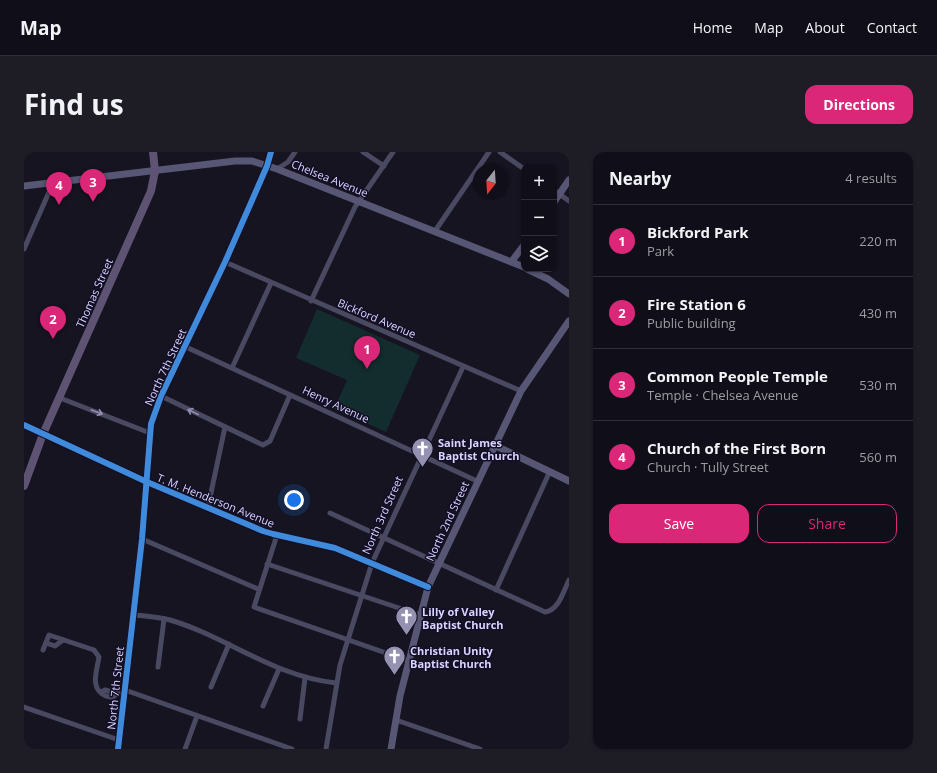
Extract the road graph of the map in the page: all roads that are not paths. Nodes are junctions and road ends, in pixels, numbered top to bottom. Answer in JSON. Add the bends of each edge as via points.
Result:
{"nodes":[{"id":1,"x":153,"y":152,"type":"edge"},
{"id":2,"x":271,"y":152,"type":"edge"},
{"id":3,"x":295,"y":152,"type":"edge"},
{"id":4,"x":363,"y":152,"type":"edge"},
{"id":5,"x":393,"y":152,"type":"edge"},
{"id":6,"x":489,"y":152,"type":"edge"},
{"id":7,"x":500,"y":152,"type":"edge"},
{"id":8,"x":288,"y":162,"type":"junction"},
{"id":9,"x":267,"y":166,"type":"junction"},
{"id":10,"x":384,"y":166,"type":"junction"},
{"id":11,"x":521,"y":167,"type":"edge"},
{"id":12,"x":277,"y":169,"type":"junction"},
{"id":13,"x":155,"y":170,"type":"junction"},
{"id":14,"x":292,"y":175,"type":"junction"},
{"id":15,"x":569,"y":180,"type":"edge"},
{"id":16,"x":53,"y":183,"type":"junction"},
{"id":17,"x":24,"y":186,"type":"edge"},
{"id":18,"x":557,"y":192,"type":"edge"},
{"id":19,"x":358,"y":201,"type":"junction"},
{"id":20,"x":569,"y":201,"type":"edge"},
{"id":21,"x":435,"y":231,"type":"junction"},
{"id":22,"x":24,"y":249,"type":"edge"},
{"id":23,"x":521,"y":249,"type":"edge"},
{"id":24,"x":512,"y":261,"type":"junction"},
{"id":25,"x":225,"y":262,"type":"junction"},
{"id":26,"x":521,"y":266,"type":"edge"},
{"id":27,"x":533,"y":272,"type":"edge"},
{"id":28,"x":271,"y":283,"type":"junction"},
{"id":29,"x":569,"y":294,"type":"edge"},
{"id":30,"x":311,"y":301,"type":"junction"},
{"id":31,"x":569,"y":322,"type":"edge"},
{"id":32,"x":186,"y":347,"type":"junction"},
{"id":33,"x":463,"y":367,"type":"junction"},
{"id":34,"x":232,"y":368,"type":"junction"},
{"id":35,"x":521,"y":391,"type":"junction"},
{"id":36,"x":290,"y":395,"type":"junction"},
{"id":37,"x":161,"y":396,"type":"junction"},
{"id":38,"x":60,"y":398,"type":"junction"},
{"id":39,"x":24,"y":425,"type":"edge"},
{"id":40,"x":225,"y":427,"type":"junction"},
{"id":41,"x":150,"y":433,"type":"junction"},
{"id":42,"x":43,"y":434,"type":"junction"},
{"id":43,"x":494,"y":445,"type":"junction"},
{"id":44,"x":421,"y":455,"type":"junction"},
{"id":45,"x":550,"y":471,"type":"junction"},
{"id":46,"x":568,"y":478,"type":"edge"},
{"id":47,"x":478,"y":481,"type":"junction"},
{"id":48,"x":148,"y":482,"type":"junction"},
{"id":49,"x":24,"y":486,"type":"edge"},
{"id":50,"x":208,"y":507,"type":"junction"},
{"id":51,"x":330,"y":513,"type":"dead end"},
{"id":52,"x":277,"y":535,"type":"junction"},
{"id":53,"x":382,"y":538,"type":"junction"},
{"id":54,"x":142,"y":539,"type":"junction"},
{"id":55,"x":267,"y":564,"type":"junction"},
{"id":56,"x":372,"y":564,"type":"junction"},
{"id":57,"x":438,"y":564,"type":"junction"},
{"id":58,"x":569,"y":580,"type":"edge"},
{"id":59,"x":428,"y":587,"type":"junction"},
{"id":60,"x":258,"y":589,"type":"junction"},
{"id":61,"x":496,"y":590,"type":"junction"},
{"id":62,"x":362,"y":596,"type":"junction"},
{"id":63,"x":133,"y":615,"type":"junction"},
{"id":64,"x":420,"y":615,"type":"junction"},
{"id":65,"x":164,"y":619,"type":"junction"},
{"id":66,"x":63,"y":640,"type":"junction"},
{"id":67,"x":347,"y":640,"type":"junction"},
{"id":68,"x":46,"y":644,"type":"junction"},
{"id":69,"x":229,"y":644,"type":"junction"},
{"id":70,"x":44,"y":650,"type":"dead end"},
{"id":71,"x":409,"y":661,"type":"junction"},
{"id":72,"x":158,"y":667,"type":"dead end"},
{"id":73,"x":279,"y":669,"type":"junction"},
{"id":74,"x":305,"y":678,"type":"junction"},
{"id":75,"x":336,"y":683,"type":"junction"},
{"id":76,"x":211,"y":687,"type":"dead end"},
{"id":77,"x":122,"y":693,"type":"junction"},
{"id":78,"x":263,"y":706,"type":"dead end"},
{"id":79,"x":24,"y":707,"type":"edge"},
{"id":80,"x":196,"y":716,"type":"junction"},
{"id":81,"x":300,"y":719,"type":"dead end"},
{"id":82,"x":396,"y":720,"type":"junction"},
{"id":83,"x":120,"y":740,"type":"junction"},
{"id":84,"x":118,"y":749,"type":"edge"},
{"id":85,"x":186,"y":749,"type":"edge"},
{"id":86,"x":292,"y":749,"type":"edge"},
{"id":87,"x":326,"y":749,"type":"edge"},
{"id":88,"x":391,"y":749,"type":"edge"},
{"id":89,"x":480,"y":749,"type":"edge"}],
"edges":[{"from":1,"to":13,"type":"main road","name":"Thomas Street"},
{"from":2,"to":9,"type":"main road","name":"North 7th Street"},
{"from":3,"to":8,"type":"street"},
{"from":4,"to":10,"type":"street"},
{"from":5,"to":10,"type":"street"},
{"from":6,"to":21,"type":"street"},
{"from":7,"to":11,"type":"street"},
{"from":8,"to":12,"type":"street"},
{"from":8,"to":14,"type":"street"},
{"from":9,"to":12,"type":"main road","name":"Chelsea Avenue"},
{"from":9,"to":13,"type":"main road","name":"Chelsea Avenue","via":[[252,161],[235,161]]},
{"from":9,"to":25,"type":"main road","name":"North 7th Street"},
{"from":10,"to":19,"type":"street"},
{"from":12,"to":14,"type":"main road","name":"Chelsea Avenue"},
{"from":13,"to":16,"type":"main road","name":"Chelsea Avenue"},
{"from":13,"to":38,"type":"main road","name":"Thomas Street","via":[[148,199]]},
{"from":14,"to":19,"type":"main road","name":"Chelsea Avenue"},
{"from":15,"to":18,"type":"main road"},
{"from":16,"to":17,"type":"main road","name":"Chelsea Avenue"},
{"from":16,"to":22,"type":"street"},
{"from":18,"to":20,"type":"street"},
{"from":19,"to":21,"type":"main road","name":"Chelsea Avenue"},
{"from":19,"to":30,"type":"street"},
{"from":21,"to":24,"type":"main road","name":"Chelsea Avenue"},
{"from":23,"to":24,"type":"main road"},
{"from":24,"to":26,"type":"main road","name":"Chelsea Avenue"},
{"from":25,"to":28,"type":"street","name":"Bickford Avenue"},
{"from":25,"to":32,"type":"main road","name":"North 7th Street"},
{"from":27,"to":29,"type":"main road"},
{"from":28,"to":30,"type":"street","name":"Bickford Avenue"},
{"from":28,"to":34,"type":"street"},
{"from":30,"to":33,"type":"street","name":"Bickford Avenue"},
{"from":31,"to":35,"type":"main road","name":"North 2nd Street"},
{"from":32,"to":34,"type":"street","name":"Henry Avenue"},
{"from":32,"to":37,"type":"main road","name":"North 7th Street"},
{"from":33,"to":35,"type":"street","name":"Bickford Avenue"},
{"from":33,"to":44,"type":"street","name":"North 3rd Street"},
{"from":34,"to":36,"type":"street","name":"Henry Avenue"},
{"from":35,"to":43,"type":"main road","name":"North 2nd Street"},
{"from":36,"to":40,"type":"street","via":[[270,441],[263,445]]},
{"from":36,"to":44,"type":"street","name":"Henry Avenue"},
{"from":40,"to":37,"type":"street","one_way":true},
{"from":37,"to":41,"type":"main road","name":"North 7th Street"},
{"from":38,"to":41,"type":"street","one_way":true},
{"from":38,"to":42,"type":"main road","name":"Thomas Street"},
{"from":39,"to":42,"type":"main road","name":"T. M. Henderson Avenue"},
{"from":40,"to":50,"type":"street"},
{"from":41,"to":48,"type":"main road","name":"North 7th Street"},
{"from":42,"to":48,"type":"street","name":"T. M. Henderson Avenue"},
{"from":42,"to":49,"type":"main road","name":"Thomas Street"},
{"from":43,"to":45,"type":"main road"},
{"from":43,"to":47,"type":"main road","name":"North 2nd Street"},
{"from":44,"to":47,"type":"street","name":"Henry Avenue"},
{"from":44,"to":53,"type":"street","name":"North 3rd Street"},
{"from":45,"to":46,"type":"main road"},
{"from":45,"to":61,"type":"street"},
{"from":47,"to":57,"type":"main road","name":"North 2nd Street"},
{"from":48,"to":50,"type":"street","name":"T. M. Henderson Avenue"},
{"from":48,"to":54,"type":"main road","name":"North 7th Street"},
{"from":50,"to":52,"type":"street","name":"T. M. Henderson Avenue"},
{"from":51,"to":53,"type":"street"},
{"from":52,"to":55,"type":"street"},
{"from":52,"to":56,"type":"street","name":"T. M. Henderson Avenue","via":[[335,548]]},
{"from":53,"to":56,"type":"street","name":"North 3rd Street"},
{"from":53,"to":57,"type":"street"},
{"from":54,"to":60,"type":"street"},
{"from":54,"to":63,"type":"main road","name":"North 7th Street"},
{"from":55,"to":60,"type":"street"},
{"from":55,"to":62,"type":"street"},
{"from":56,"to":59,"type":"street","name":"T. M. Henderson Avenue"},
{"from":56,"to":62,"type":"street","name":"North 3rd Street"},
{"from":57,"to":59,"type":"main road","name":"North 2nd Street"},
{"from":57,"to":61,"type":"street"},
{"from":58,"to":61,"type":"street","via":[[556,606],[545,612]]},
{"from":59,"to":64,"type":"main road","name":"North 2nd Street"},
{"from":60,"to":67,"type":"street","via":[[254,607]]},
{"from":62,"to":64,"type":"street"},
{"from":62,"to":67,"type":"street","name":"North 3rd Street"},
{"from":63,"to":65,"type":"street"},
{"from":63,"to":77,"type":"main road","name":"North 7th Street"},
{"from":64,"to":71,"type":"main road","name":"North 2nd Street"},
{"from":65,"to":69,"type":"street"},
{"from":65,"to":72,"type":"street"},
{"from":66,"to":68,"type":"street","via":[[55,646]]},
{"from":66,"to":68,"type":"street","via":[[50,635]]},
{"from":66,"to":77,"type":"street","via":[[99,654],[94,683],[101,692],[105,690]]},
{"from":67,"to":71,"type":"street"},
{"from":67,"to":75,"type":"street","name":"North 3rd Street"},
{"from":68,"to":70,"type":"street"},
{"from":69,"to":73,"type":"street"},
{"from":69,"to":76,"type":"street"},
{"from":71,"to":82,"type":"main road","name":"North 2nd Street"},
{"from":73,"to":74,"type":"street"},
{"from":73,"to":78,"type":"street"},
{"from":74,"to":75,"type":"street"},
{"from":74,"to":81,"type":"street"},
{"from":75,"to":87,"type":"street","name":"North 3rd Street"},
{"from":77,"to":80,"type":"street"},
{"from":77,"to":83,"type":"main road","name":"North 7th Street"},
{"from":79,"to":83,"type":"street"},
{"from":80,"to":85,"type":"street"},
{"from":80,"to":86,"type":"street"},
{"from":82,"to":88,"type":"main road","name":"North 2nd Street"},
{"from":82,"to":89,"type":"street"},
{"from":83,"to":84,"type":"main road","name":"North 7th Street"}]}
